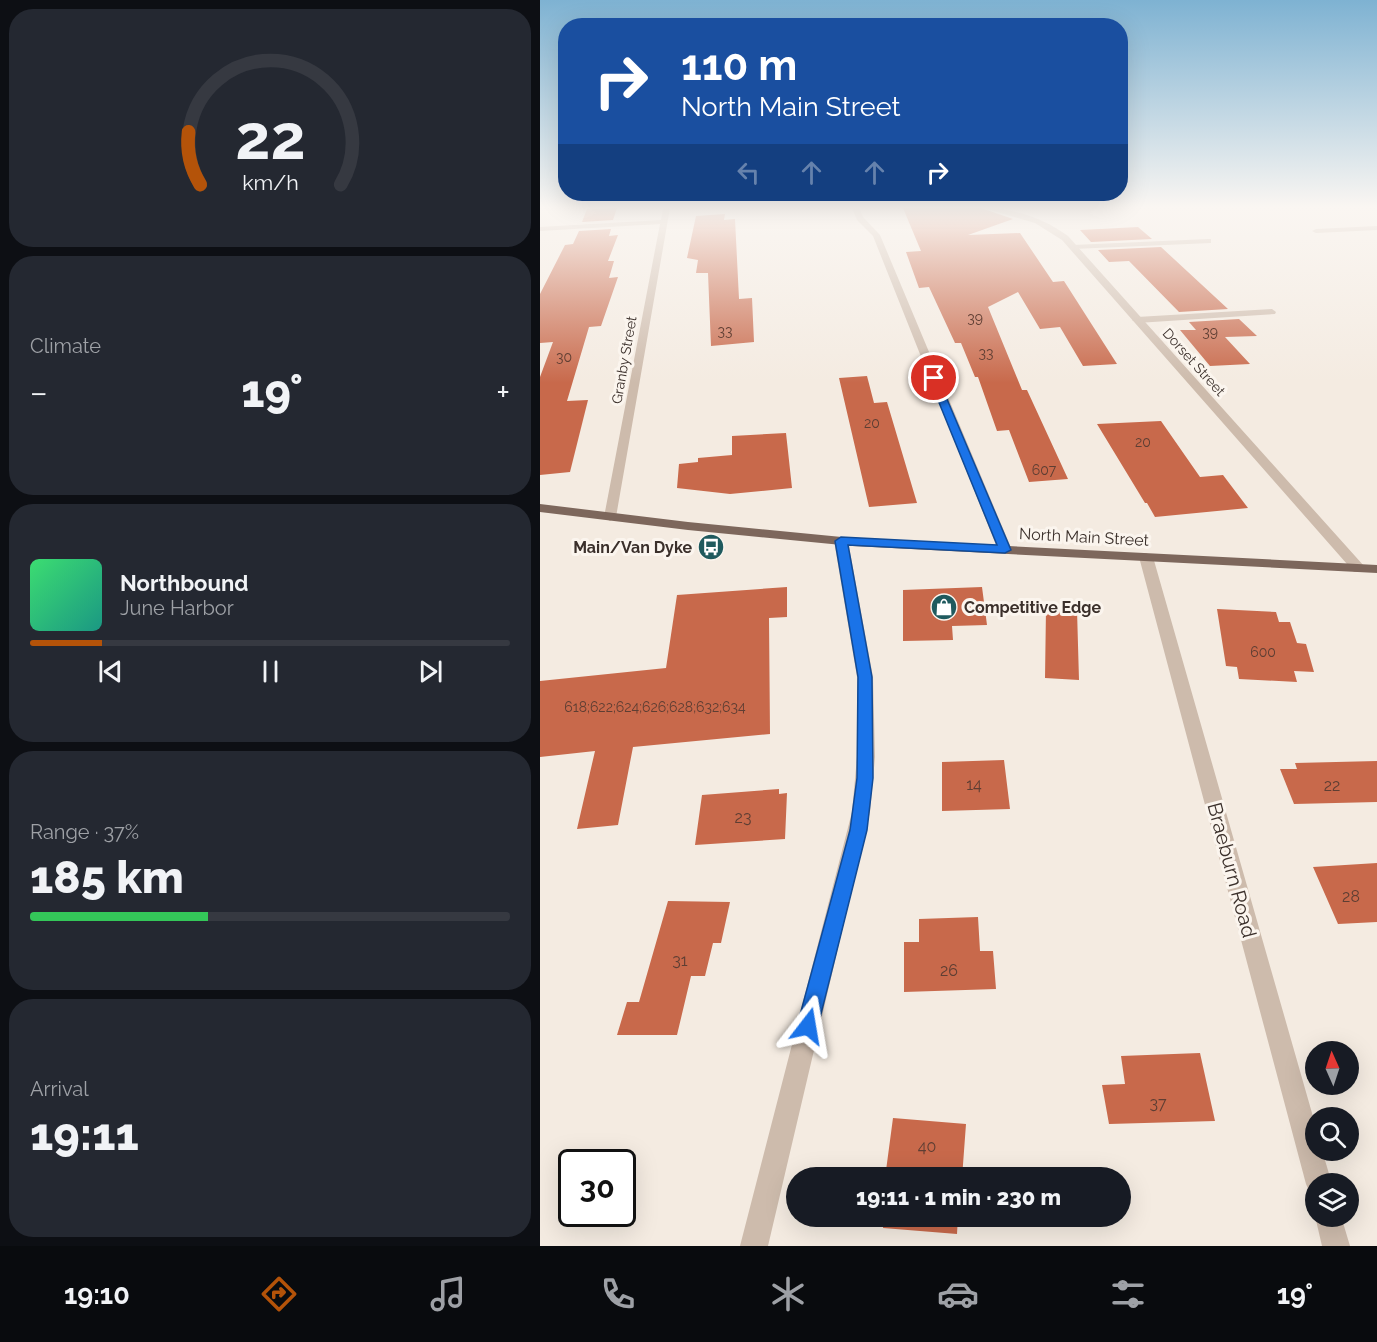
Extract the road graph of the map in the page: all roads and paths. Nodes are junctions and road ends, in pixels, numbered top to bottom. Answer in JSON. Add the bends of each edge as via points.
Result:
{"nodes":[{"id":1,"x":656,"y":266,"type":"edge"},
{"id":2,"x":889,"y":266,"type":"edge"},
{"id":3,"x":1090,"y":266,"type":"edge"},
{"id":4,"x":1272,"y":312,"type":"dead end"},
{"id":5,"x":1137,"y":320,"type":"junction"},
{"id":6,"x":540,"y":508,"type":"edge"},
{"id":7,"x":610,"y":518,"type":"junction"},
{"id":8,"x":841,"y":541,"type":"junction"},
{"id":9,"x":1005,"y":550,"type":"junction"},
{"id":10,"x":1146,"y":557,"type":"junction"},
{"id":11,"x":1359,"y":568,"type":"junction"},
{"id":12,"x":1377,"y":569,"type":"edge"},
{"id":13,"x":1316,"y":1173,"type":"edge"},
{"id":14,"x":1331,"y":1227,"type":"edge"},
{"id":15,"x":754,"y":1246,"type":"edge"},
{"id":16,"x":1336,"y":1246,"type":"edge"}],
"edges":[{"from":1,"to":7,"type":"street","name":"Granby Street"},
{"from":2,"to":9,"type":"street"},
{"from":3,"to":5,"type":"street","name":"Dorset Street"},
{"from":4,"to":5,"type":"street"},
{"from":5,"to":11,"type":"street","name":"Dorset Street"},
{"from":6,"to":7,"type":"main road","name":"North Main Street"},
{"from":7,"to":8,"type":"main road","name":"North Main Street"},
{"from":8,"to":9,"type":"main road","name":"North Main Street"},
{"from":8,"to":15,"type":"street","via":[[865,677],[861,812]]},
{"from":9,"to":10,"type":"main road","name":"North Main Street"},
{"from":10,"to":11,"type":"main road","name":"North Main Street"},
{"from":10,"to":13,"type":"street","name":"Braeburn Road"},
{"from":11,"to":12,"type":"main road","name":"North Main Street"},
{"from":14,"to":16,"type":"street"}]}
